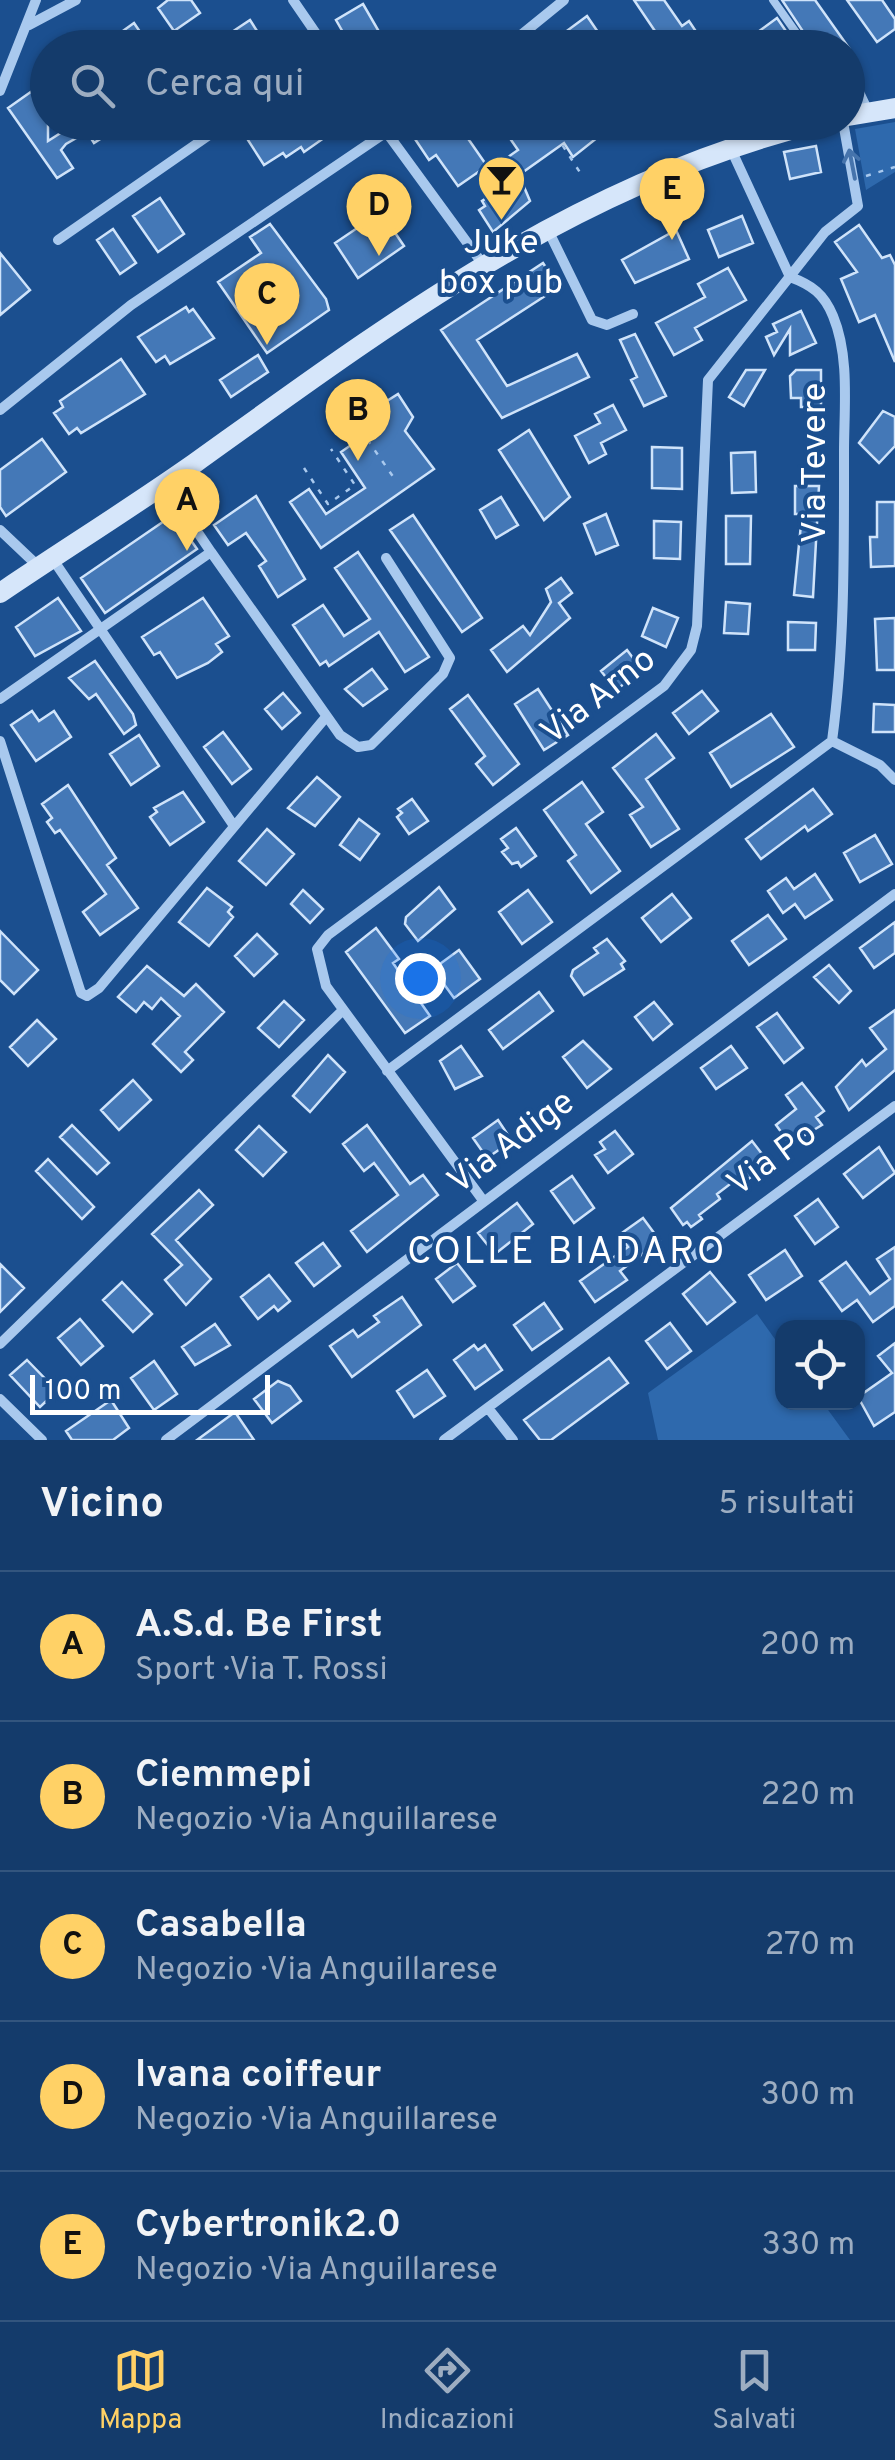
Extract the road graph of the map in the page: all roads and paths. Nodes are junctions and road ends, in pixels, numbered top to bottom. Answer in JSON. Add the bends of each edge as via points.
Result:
{"nodes":[{"id":1,"x":36,"y":0,"type":"edge"},
{"id":2,"x":76,"y":0,"type":"edge"},
{"id":3,"x":293,"y":0,"type":"edge"},
{"id":4,"x":564,"y":0,"type":"edge"},
{"id":5,"x":773,"y":0,"type":"edge"},
{"id":6,"x":28,"y":25,"type":"junction"},
{"id":7,"x":314,"y":30,"type":"edge"},
{"id":8,"x":527,"y":30,"type":"edge"},
{"id":9,"x":794,"y":30,"type":"edge"},
{"id":10,"x":0,"y":92,"type":"edge"},
{"id":11,"x":865,"y":103,"type":"edge"},
{"id":12,"x":895,"y":108,"type":"edge"},
{"id":13,"x":870,"y":112,"type":"junction"},
{"id":14,"x":865,"y":113,"type":"edge"},
{"id":15,"x":202,"y":140,"type":"edge"},
{"id":16,"x":365,"y":140,"type":"edge"},
{"id":17,"x":391,"y":140,"type":"edge"},
{"id":18,"x":563,"y":140,"type":"edge"},
{"id":19,"x":755,"y":140,"type":"edge"},
{"id":20,"x":847,"y":140,"type":"edge"},
{"id":21,"x":730,"y":147,"type":"junction"},
{"id":22,"x":895,"y":167,"type":"edge"},
{"id":23,"x":581,"y":174,"type":"dead end"},
{"id":24,"x":856,"y":182,"type":"junction"},
{"id":25,"x":547,"y":228,"type":"junction"},
{"id":26,"x":58,"y":240,"type":"dead end"},
{"id":27,"x":482,"y":263,"type":"junction"},
{"id":28,"x":790,"y":278,"type":"junction"},
{"id":29,"x":632,"y":314,"type":"dead end"},
{"id":30,"x":0,"y":410,"type":"edge"},
{"id":31,"x":360,"y":429,"type":"dead end"},
{"id":32,"x":331,"y":449,"type":"dead end"},
{"id":33,"x":304,"y":468,"type":"dead end"},
{"id":34,"x":394,"y":478,"type":"dead end"},
{"id":35,"x":164,"y":484,"type":"junction"},
{"id":36,"x":0,"y":530,"type":"edge"},
{"id":37,"x":211,"y":552,"type":"junction"},
{"id":38,"x":386,"y":558,"type":"dead end"},
{"id":39,"x":46,"y":562,"type":"junction"},
{"id":40,"x":0,"y":594,"type":"edge"},
{"id":41,"x":100,"y":629,"type":"junction"},
{"id":42,"x":0,"y":700,"type":"edge"},
{"id":43,"x":326,"y":717,"type":"junction"},
{"id":44,"x":0,"y":741,"type":"edge"},
{"id":45,"x":832,"y":741,"type":"junction"},
{"id":46,"x":895,"y":780,"type":"edge"},
{"id":47,"x":234,"y":826,"type":"junction"},
{"id":48,"x":895,"y":894,"type":"edge"},
{"id":49,"x":343,"y":1010,"type":"junction"},
{"id":50,"x":387,"y":1071,"type":"junction"},
{"id":51,"x":895,"y":1106,"type":"edge"},
{"id":52,"x":482,"y":1199,"type":"junction"},
{"id":53,"x":0,"y":1344,"type":"edge"},
{"id":54,"x":0,"y":1399,"type":"edge"},
{"id":55,"x":488,"y":1408,"type":"junction"},
{"id":56,"x":42,"y":1440,"type":"edge"},
{"id":57,"x":166,"y":1440,"type":"edge"},
{"id":58,"x":444,"y":1440,"type":"edge"},
{"id":59,"x":514,"y":1440,"type":"edge"}],
"edges":[{"from":1,"to":6,"type":"street"},
{"from":2,"to":6,"type":"street"},
{"from":3,"to":7,"type":"street"},
{"from":4,"to":8,"type":"street"},
{"from":5,"to":9,"type":"lane"},
{"from":6,"to":10,"type":"street"},
{"from":11,"to":13,"type":"lane"},
{"from":12,"to":13,"type":"main road"},
{"from":13,"to":14,"type":"main road"},
{"from":15,"to":26,"type":"street"},
{"from":16,"to":30,"type":"street","via":[[130,305]]},
{"from":17,"to":27,"type":"street"},
{"from":18,"to":23,"type":"path"},
{"from":19,"to":21,"type":"main road"},
{"from":24,"to":20,"type":"street","one_way":true},
{"from":21,"to":25,"type":"main road"},
{"from":21,"to":28,"type":"street","name":"Via Tevere"},
{"from":22,"to":24,"type":"path"},
{"from":24,"to":28,"type":"street","via":[[858,206],[825,232]]},
{"from":25,"to":27,"type":"main road"},
{"from":25,"to":29,"type":"street","via":[[592,320],[607,326]]},
{"from":27,"to":35,"type":"main road"},
{"from":28,"to":45,"type":"street","name":"Via Tevere","via":[[811,284],[826,299],[844,358],[842,652]]},
{"from":28,"to":49,"type":"street","name":"Via Arno","via":[[708,380],[697,626],[681,669],[320,942],[320,973]]},
{"from":31,"to":34,"type":"path"},
{"from":32,"to":33,"type":"path","via":[[355,485],[328,504]]},
{"from":35,"to":37,"type":"street"},
{"from":35,"to":39,"type":"main road"},
{"from":36,"to":39,"type":"street"},
{"from":37,"to":41,"type":"street"},
{"from":37,"to":43,"type":"street"},
{"from":38,"to":43,"type":"street","via":[[448,650],[448,665],[371,745],[349,743]]},
{"from":39,"to":40,"type":"main road"},
{"from":39,"to":41,"type":"street"},
{"from":41,"to":42,"type":"street"},
{"from":41,"to":47,"type":"street"},
{"from":43,"to":47,"type":"street"},
{"from":44,"to":47,"type":"street","via":[[62,942],[87,996]]},
{"from":45,"to":46,"type":"street"},
{"from":45,"to":50,"type":"street"},
{"from":48,"to":52,"type":"street","name":"Via Adige"},
{"from":49,"to":50,"type":"street"},
{"from":49,"to":53,"type":"street"},
{"from":50,"to":52,"type":"street"},
{"from":51,"to":55,"type":"street","name":"Via Po"},
{"from":52,"to":57,"type":"street","name":"Via Adige"},
{"from":54,"to":56,"type":"street"},
{"from":55,"to":58,"type":"street","name":"Via Po"},
{"from":55,"to":59,"type":"street"}]}
